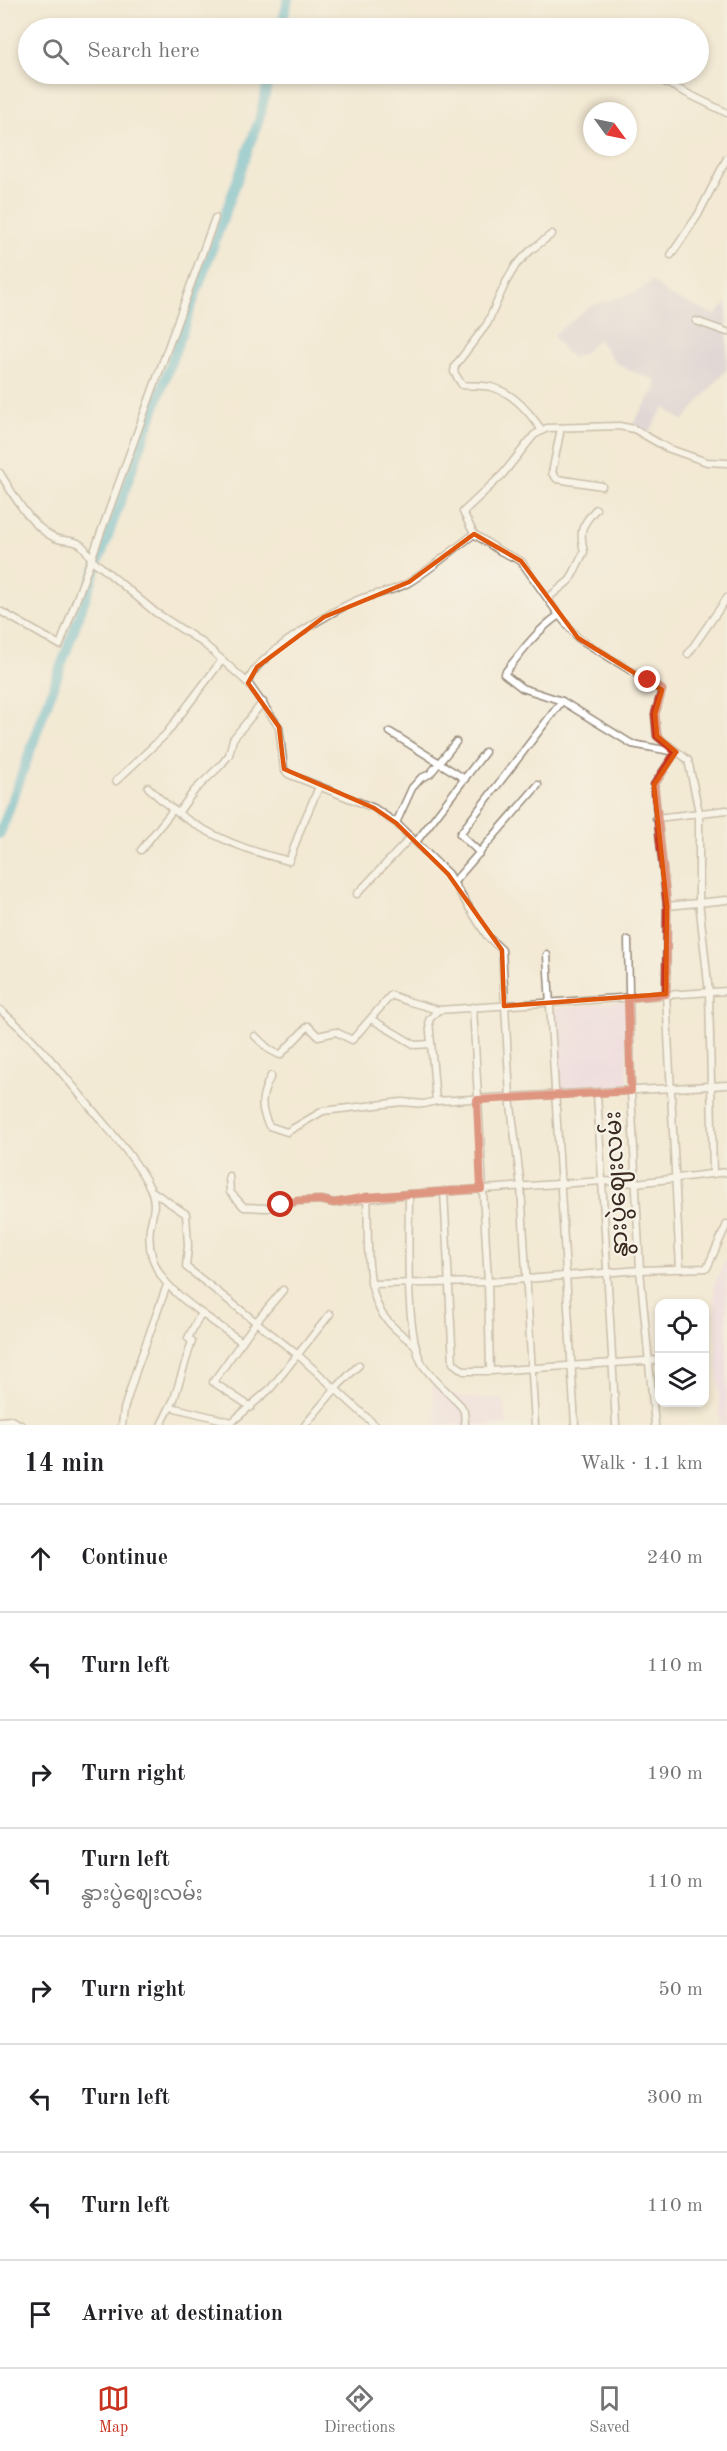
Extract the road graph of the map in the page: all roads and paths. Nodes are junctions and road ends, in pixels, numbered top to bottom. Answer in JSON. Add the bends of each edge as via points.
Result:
{"nodes":[{"id":1,"x":668,"y":84,"type":"edge"},
{"id":2,"x":727,"y":113,"type":"edge"},
{"id":3,"x":727,"y":158,"type":"edge"},
{"id":4,"x":214,"y":218,"type":"dead end"},
{"id":5,"x":552,"y":234,"type":"dead end"},
{"id":6,"x":671,"y":255,"type":"dead end"},
{"id":7,"x":696,"y":321,"type":"dead end"},
{"id":8,"x":727,"y":332,"type":"edge"},
{"id":9,"x":561,"y":428,"type":"junction"},
{"id":10,"x":541,"y":429,"type":"junction"},
{"id":11,"x":727,"y":463,"type":"edge"},
{"id":12,"x":0,"y":473,"type":"edge"},
{"id":13,"x":602,"y":486,"type":"dead end"},
{"id":14,"x":596,"y":509,"type":"dead end"},
{"id":15,"x":474,"y":534,"type":"junction"},
{"id":16,"x":91,"y":562,"type":"junction"},
{"id":17,"x":548,"y":598,"type":"junction"},
{"id":18,"x":727,"y":598,"type":"edge"},
{"id":19,"x":0,"y":611,"type":"edge"},
{"id":20,"x":559,"y":615,"type":"junction"},
{"id":21,"x":688,"y":654,"type":"dead end"},
{"id":22,"x":222,"y":660,"type":"junction"},
{"id":23,"x":248,"y":682,"type":"junction"},
{"id":24,"x":562,"y":701,"type":"junction"},
{"id":25,"x":263,"y":702,"type":"junction"},
{"id":26,"x":390,"y":732,"type":"dead end"},
{"id":27,"x":456,"y":742,"type":"dead end"},
{"id":28,"x":485,"y":752,"type":"dead end"},
{"id":29,"x":676,"y":752,"type":"junction"},
{"id":30,"x":440,"y":763,"type":"junction"},
{"id":31,"x":465,"y":779,"type":"junction"},
{"id":32,"x":116,"y":781,"type":"dead end"},
{"id":33,"x":538,"y":785,"type":"dead end"},
{"id":34,"x":148,"y":787,"type":"dead end"},
{"id":35,"x":319,"y":787,"type":"junction"},
{"id":36,"x":727,"y":810,"type":"edge"},
{"id":37,"x":176,"y":812,"type":"junction"},
{"id":38,"x":699,"y":812,"type":"junction"},
{"id":39,"x":657,"y":818,"type":"junction"},
{"id":40,"x":396,"y":823,"type":"junction"},
{"id":41,"x":413,"y":840,"type":"junction"},
{"id":42,"x":141,"y":850,"type":"dead end"},
{"id":43,"x":480,"y":853,"type":"junction"},
{"id":44,"x":453,"y":883,"type":"junction"},
{"id":45,"x":357,"y":894,"type":"dead end"},
{"id":46,"x":727,"y":900,"type":"edge"},
{"id":47,"x":699,"y":901,"type":"junction"},
{"id":48,"x":667,"y":906,"type":"junction"},
{"id":49,"x":628,"y":940,"type":"dead end"},
{"id":50,"x":547,"y":956,"type":"dead end"},
{"id":51,"x":727,"y":992,"type":"edge"},
{"id":52,"x":709,"y":993,"type":"junction"},
{"id":53,"x":666,"y":994,"type":"junction"},
{"id":54,"x":628,"y":998,"type":"junction"},
{"id":55,"x":550,"y":1003,"type":"junction"},
{"id":56,"x":504,"y":1006,"type":"junction"},
{"id":57,"x":473,"y":1007,"type":"junction"},
{"id":58,"x":0,"y":1010,"type":"edge"},
{"id":59,"x":438,"y":1010,"type":"junction"},
{"id":60,"x":371,"y":1019,"type":"junction"},
{"id":61,"x":255,"y":1035,"type":"dead end"},
{"id":62,"x":431,"y":1044,"type":"junction"},
{"id":63,"x":271,"y":1076,"type":"dead end"},
{"id":64,"x":727,"y":1085,"type":"edge"},
{"id":65,"x":713,"y":1086,"type":"junction"},
{"id":66,"x":670,"y":1087,"type":"junction"},
{"id":67,"x":631,"y":1091,"type":"junction"},
{"id":68,"x":597,"y":1093,"type":"junction"},
{"id":69,"x":556,"y":1094,"type":"junction"},
{"id":70,"x":510,"y":1097,"type":"junction"},
{"id":71,"x":477,"y":1100,"type":"junction"},
{"id":72,"x":436,"y":1101,"type":"junction"},
{"id":73,"x":727,"y":1172,"type":"edge"},
{"id":74,"x":713,"y":1174,"type":"junction"},
{"id":75,"x":229,"y":1176,"type":"dead end"},
{"id":76,"x":676,"y":1179,"type":"junction"},
{"id":77,"x":603,"y":1181,"type":"junction"},
{"id":78,"x":636,"y":1183,"type":"junction"},
{"id":79,"x":561,"y":1184,"type":"junction"},
{"id":80,"x":521,"y":1187,"type":"junction"},
{"id":81,"x":481,"y":1189,"type":"junction"},
{"id":82,"x":152,"y":1191,"type":"junction"},
{"id":83,"x":444,"y":1191,"type":"junction"},
{"id":84,"x":409,"y":1194,"type":"junction"},
{"id":85,"x":367,"y":1197,"type":"junction"},
{"id":86,"x":727,"y":1224,"type":"edge"},
{"id":87,"x":680,"y":1269,"type":"junction"},
{"id":88,"x":640,"y":1270,"type":"junction"},
{"id":89,"x":606,"y":1273,"type":"junction"},
{"id":90,"x":566,"y":1276,"type":"junction"},
{"id":91,"x":526,"y":1279,"type":"junction"},
{"id":92,"x":488,"y":1282,"type":"junction"},
{"id":93,"x":409,"y":1283,"type":"junction"},
{"id":94,"x":448,"y":1283,"type":"junction"},
{"id":95,"x":371,"y":1284,"type":"junction"},
{"id":96,"x":167,"y":1285,"type":"junction"},
{"id":97,"x":283,"y":1290,"type":"dead end"},
{"id":98,"x":201,"y":1313,"type":"junction"},
{"id":99,"x":330,"y":1314,"type":"dead end"},
{"id":100,"x":256,"y":1322,"type":"junction"},
{"id":101,"x":242,"y":1342,"type":"junction"},
{"id":102,"x":414,"y":1344,"type":"junction"},
{"id":103,"x":298,"y":1355,"type":"junction"},
{"id":104,"x":651,"y":1361,"type":"junction"},
{"id":105,"x":655,"y":1361,"type":"edge"},
{"id":106,"x":359,"y":1365,"type":"dead end"},
{"id":107,"x":613,"y":1365,"type":"junction"},
{"id":108,"x":572,"y":1366,"type":"junction"},
{"id":109,"x":532,"y":1368,"type":"junction"},
{"id":110,"x":490,"y":1371,"type":"junction"},
{"id":111,"x":336,"y":1388,"type":"junction"},
{"id":112,"x":171,"y":1407,"type":"junction"},
{"id":113,"x":251,"y":1407,"type":"junction"},
{"id":114,"x":0,"y":1421,"type":"edge"},
{"id":115,"x":371,"y":1423,"type":"edge"},
{"id":116,"x":121,"y":1424,"type":"edge"},
{"id":117,"x":21,"y":1425,"type":"edge"},
{"id":118,"x":132,"y":1425,"type":"edge"},
{"id":119,"x":160,"y":1425,"type":"edge"},
{"id":120,"x":305,"y":1425,"type":"edge"},
{"id":121,"x":465,"y":1425,"type":"edge"},
{"id":122,"x":535,"y":1425,"type":"edge"},
{"id":123,"x":575,"y":1425,"type":"edge"},
{"id":124,"x":616,"y":1425,"type":"edge"},
{"id":125,"x":655,"y":1425,"type":"edge"}],
"edges":[{"from":1,"to":2,"type":"street"},
{"from":3,"to":6,"type":"street","via":[[698,215]]},
{"from":4,"to":16,"type":"street"},
{"from":5,"to":10,"type":"street","via":[[516,265],[488,324],[454,372],[462,385],[491,387],[508,395],[521,404]]},
{"from":7,"to":8,"type":"street"},
{"from":9,"to":10,"type":"street"},
{"from":9,"to":11,"type":"street","via":[[627,427],[667,448],[707,462]]},
{"from":9,"to":13,"type":"street","via":[[553,477]]},
{"from":10,"to":15,"type":"street","via":[[503,474],[463,512]]},
{"from":12,"to":16,"type":"street","via":[[31,519],[53,537],[83,547]]},
{"from":14,"to":17,"type":"street","via":[[581,531],[584,552],[570,580]]},
{"from":15,"to":17,"type":"street","via":[[521,561]]},
{"from":15,"to":23,"type":"street","via":[[394,591],[360,599],[324,617],[277,649],[249,676]]},
{"from":16,"to":19,"type":"street","via":[[60,645]]},
{"from":16,"to":22,"type":"street"},
{"from":17,"to":20,"type":"street"},
{"from":18,"to":21,"type":"street"},
{"from":20,"to":24,"type":"street","via":[[544,624],[504,674],[522,688]]},
{"from":20,"to":29,"type":"street","via":[[578,638],[662,690],[655,714],[657,736]]},
{"from":22,"to":23,"type":"street"},
{"from":22,"to":32,"type":"street","via":[[166,734]]},
{"from":23,"to":25,"type":"street"},
{"from":24,"to":29,"type":"street","via":[[632,744]]},
{"from":24,"to":43,"type":"street","via":[[460,834]]},
{"from":25,"to":35,"type":"street","via":[[279,727],[284,769]]},
{"from":25,"to":37,"type":"street","via":[[233,739],[221,765]]},
{"from":26,"to":30,"type":"street"},
{"from":27,"to":30,"type":"street"},
{"from":28,"to":31,"type":"street"},
{"from":29,"to":38,"type":"street","via":[[688,760]]},
{"from":29,"to":39,"type":"street","via":[[654,785]]},
{"from":30,"to":31,"type":"street"},
{"from":30,"to":40,"type":"street","via":[[412,788]]},
{"from":31,"to":41,"type":"street"},
{"from":33,"to":43,"type":"street"},
{"from":34,"to":37,"type":"street"},
{"from":35,"to":37,"type":"street","via":[[289,861],[223,839]]},
{"from":35,"to":40,"type":"street","via":[[374,808]]},
{"from":36,"to":38,"type":"street"},
{"from":37,"to":42,"type":"street"},
{"from":38,"to":39,"type":"street"},
{"from":38,"to":47,"type":"street"},
{"from":39,"to":48,"type":"street"},
{"from":40,"to":41,"type":"street"},
{"from":41,"to":44,"type":"street"},
{"from":41,"to":45,"type":"street"},
{"from":43,"to":44,"type":"street"},
{"from":44,"to":56,"type":"street","via":[[487,936],[502,950]]},
{"from":46,"to":47,"type":"street"},
{"from":47,"to":48,"type":"street"},
{"from":47,"to":52,"type":"street"},
{"from":48,"to":53,"type":"street"},
{"from":49,"to":54,"type":"street","name":"နွားပွဲဈေးလမ်း"},
{"from":50,"to":55,"type":"street"},
{"from":51,"to":52,"type":"street"},
{"from":52,"to":53,"type":"street"},
{"from":52,"to":65,"type":"street"},
{"from":53,"to":54,"type":"street"},
{"from":53,"to":66,"type":"street"},
{"from":54,"to":55,"type":"street"},
{"from":54,"to":67,"type":"street","name":"နွားပွဲဈေးလမ်း"},
{"from":55,"to":56,"type":"street"},
{"from":55,"to":69,"type":"street"},
{"from":56,"to":57,"type":"street"},
{"from":56,"to":70,"type":"street"},
{"from":57,"to":59,"type":"street"},
{"from":57,"to":71,"type":"street"},
{"from":58,"to":82,"type":"street","via":[[32,1038],[61,1072],[140,1169]]},
{"from":59,"to":60,"type":"street","via":[[391,995]]},
{"from":59,"to":62,"type":"street","via":[[429,1020]]},
{"from":60,"to":61,"type":"street","via":[[352,1040],[336,1032],[318,1036],[308,1026],[280,1055]]},
{"from":60,"to":62,"type":"street","via":[[415,1045]]},
{"from":62,"to":72,"type":"street"},
{"from":63,"to":72,"type":"street","via":[[261,1094],[266,1120],[269,1126],[287,1132],[323,1111]]},
{"from":64,"to":65,"type":"street"},
{"from":65,"to":66,"type":"street"},
{"from":65,"to":74,"type":"street"},
{"from":66,"to":67,"type":"street"},
{"from":66,"to":76,"type":"street"},
{"from":67,"to":68,"type":"street"},
{"from":67,"to":78,"type":"street","name":"နွားပွဲဈေးလမ်း"},
{"from":68,"to":69,"type":"street"},
{"from":68,"to":77,"type":"street"},
{"from":69,"to":70,"type":"street"},
{"from":69,"to":79,"type":"street"},
{"from":70,"to":71,"type":"street"},
{"from":70,"to":80,"type":"street"},
{"from":71,"to":72,"type":"street"},
{"from":71,"to":81,"type":"street"},
{"from":73,"to":74,"type":"street"},
{"from":74,"to":76,"type":"street"},
{"from":75,"to":85,"type":"street","via":[[230,1192],[244,1207],[267,1208],[298,1201],[334,1203]]},
{"from":76,"to":78,"type":"street"},
{"from":76,"to":87,"type":"street"},
{"from":77,"to":78,"type":"street"},
{"from":77,"to":79,"type":"street"},
{"from":77,"to":89,"type":"street"},
{"from":78,"to":88,"type":"street","name":"နွားပွဲဈေးလမ်း"},
{"from":79,"to":80,"type":"street"},
{"from":79,"to":90,"type":"street"},
{"from":80,"to":81,"type":"street"},
{"from":80,"to":91,"type":"street"},
{"from":81,"to":83,"type":"street"},
{"from":81,"to":92,"type":"street"},
{"from":82,"to":96,"type":"street","via":[[155,1200],[150,1252]]},
{"from":82,"to":100,"type":"street","via":[[186,1214],[186,1267]]},
{"from":83,"to":84,"type":"street"},
{"from":83,"to":94,"type":"street"},
{"from":84,"to":85,"type":"street"},
{"from":84,"to":93,"type":"street"},
{"from":85,"to":95,"type":"street"},
{"from":86,"to":87,"type":"street","via":[[708,1268]]},
{"from":87,"to":88,"type":"street"},
{"from":88,"to":89,"type":"street"},
{"from":88,"to":104,"type":"street","name":"နွားပွဲဈေးလမ်း"},
{"from":89,"to":90,"type":"street"},
{"from":89,"to":107,"type":"street"},
{"from":90,"to":91,"type":"street"},
{"from":90,"to":108,"type":"street"},
{"from":91,"to":92,"type":"street"},
{"from":91,"to":109,"type":"street"},
{"from":92,"to":94,"type":"street"},
{"from":92,"to":110,"type":"street"},
{"from":93,"to":94,"type":"street"},
{"from":93,"to":95,"type":"street"},
{"from":93,"to":102,"type":"street"},
{"from":94,"to":110,"type":"street","via":[[453,1363],[464,1371]]},
{"from":95,"to":102,"type":"street","via":[[381,1311]]},
{"from":96,"to":98,"type":"street"},
{"from":96,"to":116,"type":"street"},
{"from":97,"to":100,"type":"street"},
{"from":98,"to":101,"type":"street"},
{"from":98,"to":112,"type":"street","via":[[188,1338],[192,1341]]},
{"from":99,"to":103,"type":"street"},
{"from":100,"to":101,"type":"street"},
{"from":100,"to":103,"type":"street"},
{"from":101,"to":113,"type":"street","via":[[213,1382]]},
{"from":102,"to":121,"type":"street","via":[[423,1364],[461,1406]]},
{"from":103,"to":111,"type":"street"},
{"from":103,"to":113,"type":"street"},
{"from":104,"to":105,"type":"street"},
{"from":104,"to":107,"type":"street"},
{"from":104,"to":125,"type":"street","name":"နွားပွဲဈေးလမ်း"},
{"from":106,"to":111,"type":"street"},
{"from":107,"to":108,"type":"street"},
{"from":107,"to":124,"type":"street"},
{"from":108,"to":109,"type":"street"},
{"from":108,"to":123,"type":"street"},
{"from":109,"to":110,"type":"street"},
{"from":109,"to":122,"type":"street"},
{"from":111,"to":115,"type":"street"},
{"from":111,"to":120,"type":"street"},
{"from":112,"to":113,"type":"street","via":[[232,1422]]},
{"from":112,"to":119,"type":"street"},
{"from":114,"to":117,"type":"street","via":[[11,1420]]},
{"from":116,"to":118,"type":"street"}]}
